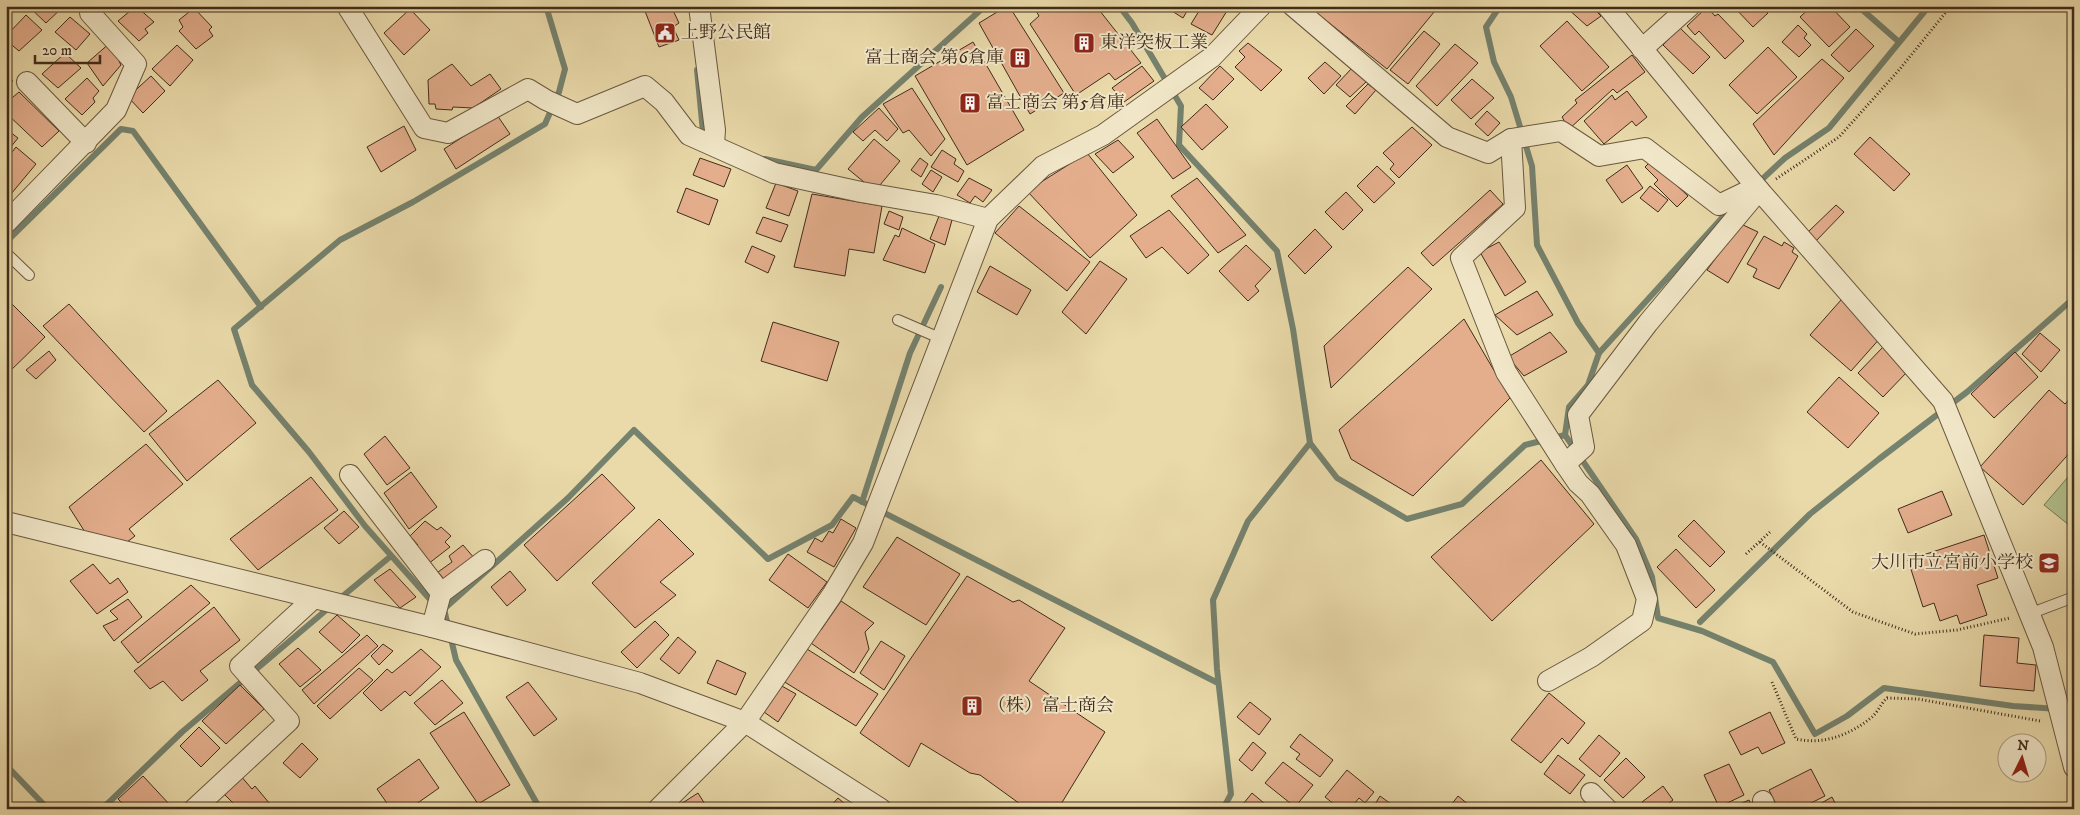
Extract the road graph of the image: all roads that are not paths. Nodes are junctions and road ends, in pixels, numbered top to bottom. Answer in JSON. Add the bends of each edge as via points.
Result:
{"nodes":[{"id":1,"x":348,"y":6,"type":"edge"},
{"id":2,"x":699,"y":6,"type":"edge"},
{"id":3,"x":1261,"y":6,"type":"edge"},
{"id":4,"x":1293,"y":6,"type":"edge"},
{"id":5,"x":1607,"y":6,"type":"edge"},
{"id":6,"x":1690,"y":6,"type":"edge"},
{"id":7,"x":90,"y":13,"type":"dead end"},
{"id":8,"x":1642,"y":49,"type":"junction"},
{"id":9,"x":27,"y":82,"type":"dead end"},
{"id":10,"x":714,"y":137,"type":"junction"},
{"id":11,"x":1511,"y":140,"type":"junction"},
{"id":12,"x":86,"y":143,"type":"junction"},
{"id":13,"x":1757,"y":188,"type":"junction"},
{"id":14,"x":988,"y":219,"type":"junction"},
{"id":15,"x":6,"y":223,"type":"edge"},
{"id":16,"x":6,"y":254,"type":"edge"},
{"id":17,"x":29,"y":275,"type":"dead end"},
{"id":18,"x":898,"y":320,"type":"dead end"},
{"id":19,"x":935,"y":336,"type":"junction"},
{"id":20,"x":1565,"y":464,"type":"junction"},
{"id":21,"x":350,"y":475,"type":"dead end"},
{"id":22,"x":6,"y":522,"type":"edge"},
{"id":23,"x":485,"y":560,"type":"dead end"},
{"id":24,"x":2074,"y":597,"type":"edge"},
{"id":25,"x":314,"y":599,"type":"junction"},
{"id":26,"x":2029,"y":614,"type":"junction"},
{"id":27,"x":441,"y":616,"type":"junction"},
{"id":28,"x":1548,"y":681,"type":"dead end"},
{"id":29,"x":745,"y":722,"type":"junction"},
{"id":30,"x":2074,"y":767,"type":"edge"},
{"id":31,"x":1591,"y":793,"type":"dead end"},
{"id":32,"x":194,"y":809,"type":"edge"},
{"id":33,"x":658,"y":809,"type":"edge"},
{"id":34,"x":881,"y":809,"type":"edge"},
{"id":35,"x":1607,"y":809,"type":"edge"}],
"edges":[{"from":1,"to":10,"type":"street","via":[[424,128],[448,134],[528,89],[577,114],[645,86],[664,102],[689,134]]},
{"from":2,"to":10,"type":"street"},
{"from":3,"to":14,"type":"street","via":[[1212,57],[1103,135],[1043,166]]},
{"from":4,"to":11,"type":"street","via":[[1447,137],[1488,153]]},
{"from":5,"to":8,"type":"street"},
{"from":6,"to":8,"type":"street"},
{"from":7,"to":12,"type":"street","via":[[136,64],[116,110]]},
{"from":8,"to":13,"type":"street"},
{"from":9,"to":12,"type":"street"},
{"from":10,"to":14,"type":"street","via":[[774,173],[936,205]]},
{"from":11,"to":13,"type":"street","via":[[1561,132],[1598,156],[1644,148],[1719,205]]},
{"from":11,"to":20,"type":"street","via":[[1515,208],[1462,258],[1506,372]]},
{"from":12,"to":15,"type":"street"},
{"from":13,"to":20,"type":"street","via":[[1578,415],[1584,448]]},
{"from":13,"to":26,"type":"street","via":[[1946,408]]},
{"from":14,"to":19,"type":"street"},
{"from":16,"to":17,"type":"lane"},
{"from":18,"to":19,"type":"lane"},
{"from":19,"to":29,"type":"street","via":[[863,543]]},
{"from":20,"to":28,"type":"street","via":[[1626,545],[1647,599],[1642,621],[1591,657]]},
{"from":21,"to":27,"type":"street"},
{"from":22,"to":25,"type":"street"},
{"from":23,"to":27,"type":"street"},
{"from":24,"to":26,"type":"lane"},
{"from":25,"to":27,"type":"street"},
{"from":25,"to":32,"type":"street","via":[[240,666],[289,721]]},
{"from":26,"to":30,"type":"street","via":[[2043,647]]},
{"from":27,"to":29,"type":"street","via":[[640,682]]},
{"from":29,"to":33,"type":"street"},
{"from":29,"to":34,"type":"street"},
{"from":31,"to":35,"type":"street"}]}
